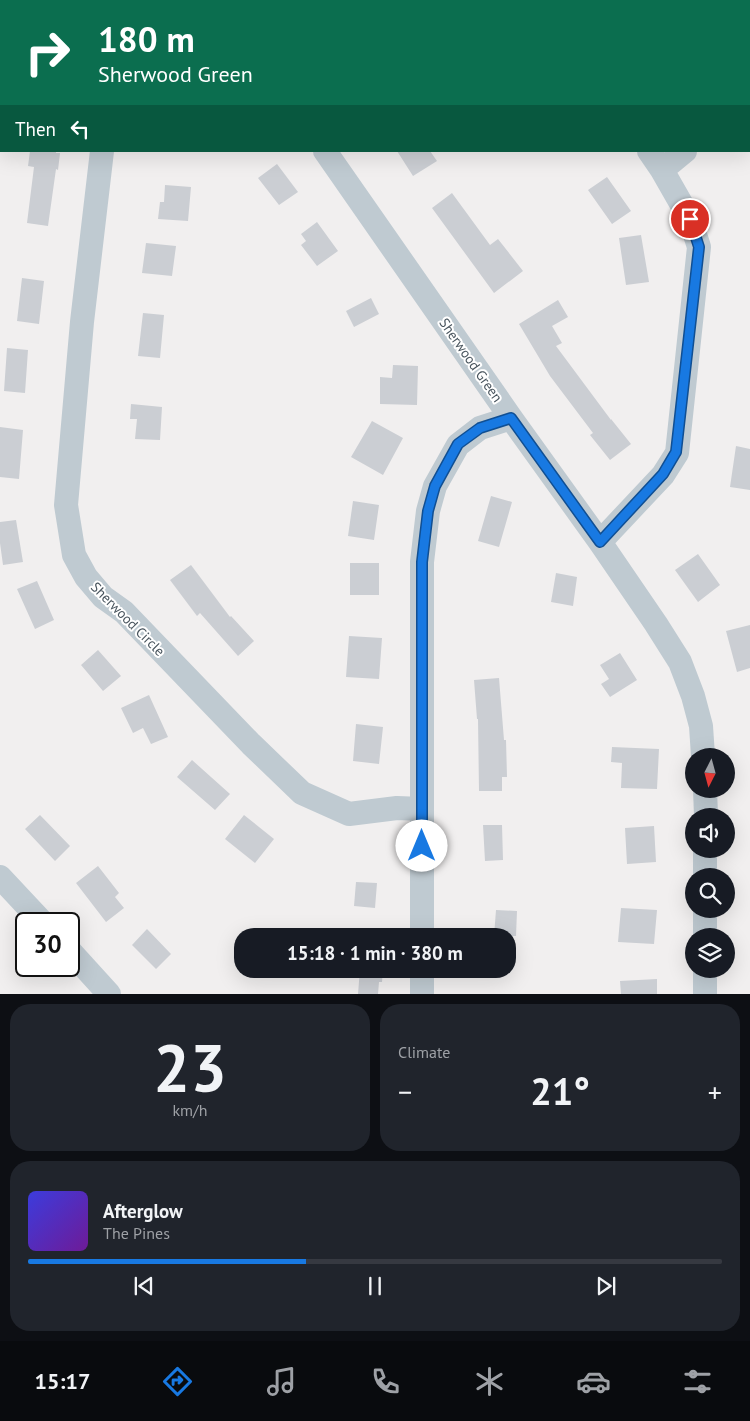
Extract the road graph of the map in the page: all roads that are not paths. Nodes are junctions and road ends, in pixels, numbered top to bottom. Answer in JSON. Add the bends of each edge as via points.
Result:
{"nodes":[{"id":1,"x":102,"y":152,"type":"edge"},
{"id":2,"x":326,"y":152,"type":"edge"},
{"id":3,"x":682,"y":152,"type":"edge"},
{"id":4,"x":655,"y":161,"type":"edge"},
{"id":5,"x":511,"y":418,"type":"junction"},
{"id":6,"x":600,"y":542,"type":"junction"},
{"id":7,"x":702,"y":748,"type":"edge"},
{"id":8,"x":422,"y":809,"type":"junction"},
{"id":9,"x":0,"y":877,"type":"edge"},
{"id":10,"x":33,"y":912,"type":"edge"},
{"id":11,"x":422,"y":928,"type":"edge"},
{"id":12,"x":80,"y":962,"type":"edge"},
{"id":13,"x":422,"y":978,"type":"edge"},
{"id":14,"x":705,"y":978,"type":"edge"},
{"id":15,"x":109,"y":994,"type":"edge"},
{"id":16,"x":422,"y":994,"type":"edge"},
{"id":17,"x":705,"y":994,"type":"edge"}],
"edges":[{"from":1,"to":8,"type":"street","name":"Sherwood Circle","via":[[82,322],[66,505],[74,555],[86,577],[103,597],[124,612],[302,793],[349,814],[397,808]]},
{"from":2,"to":5,"type":"street","name":"Sherwood Green"},
{"from":3,"to":4,"type":"street"},
{"from":4,"to":6,"type":"street","via":[[690,219],[699,247],[676,452],[663,474]]},
{"from":5,"to":6,"type":"street","name":"Sherwood Green"},
{"from":5,"to":8,"type":"street","via":[[480,428],[458,444],[435,486],[428,511],[422,562]]},
{"from":6,"to":7,"type":"street","name":"Sherwood Green","via":[[680,662],[701,726]]},
{"from":8,"to":11,"type":"street"},
{"from":9,"to":10,"type":"street"},
{"from":12,"to":15,"type":"street"},
{"from":13,"to":16,"type":"street"},
{"from":14,"to":17,"type":"street"}]}
